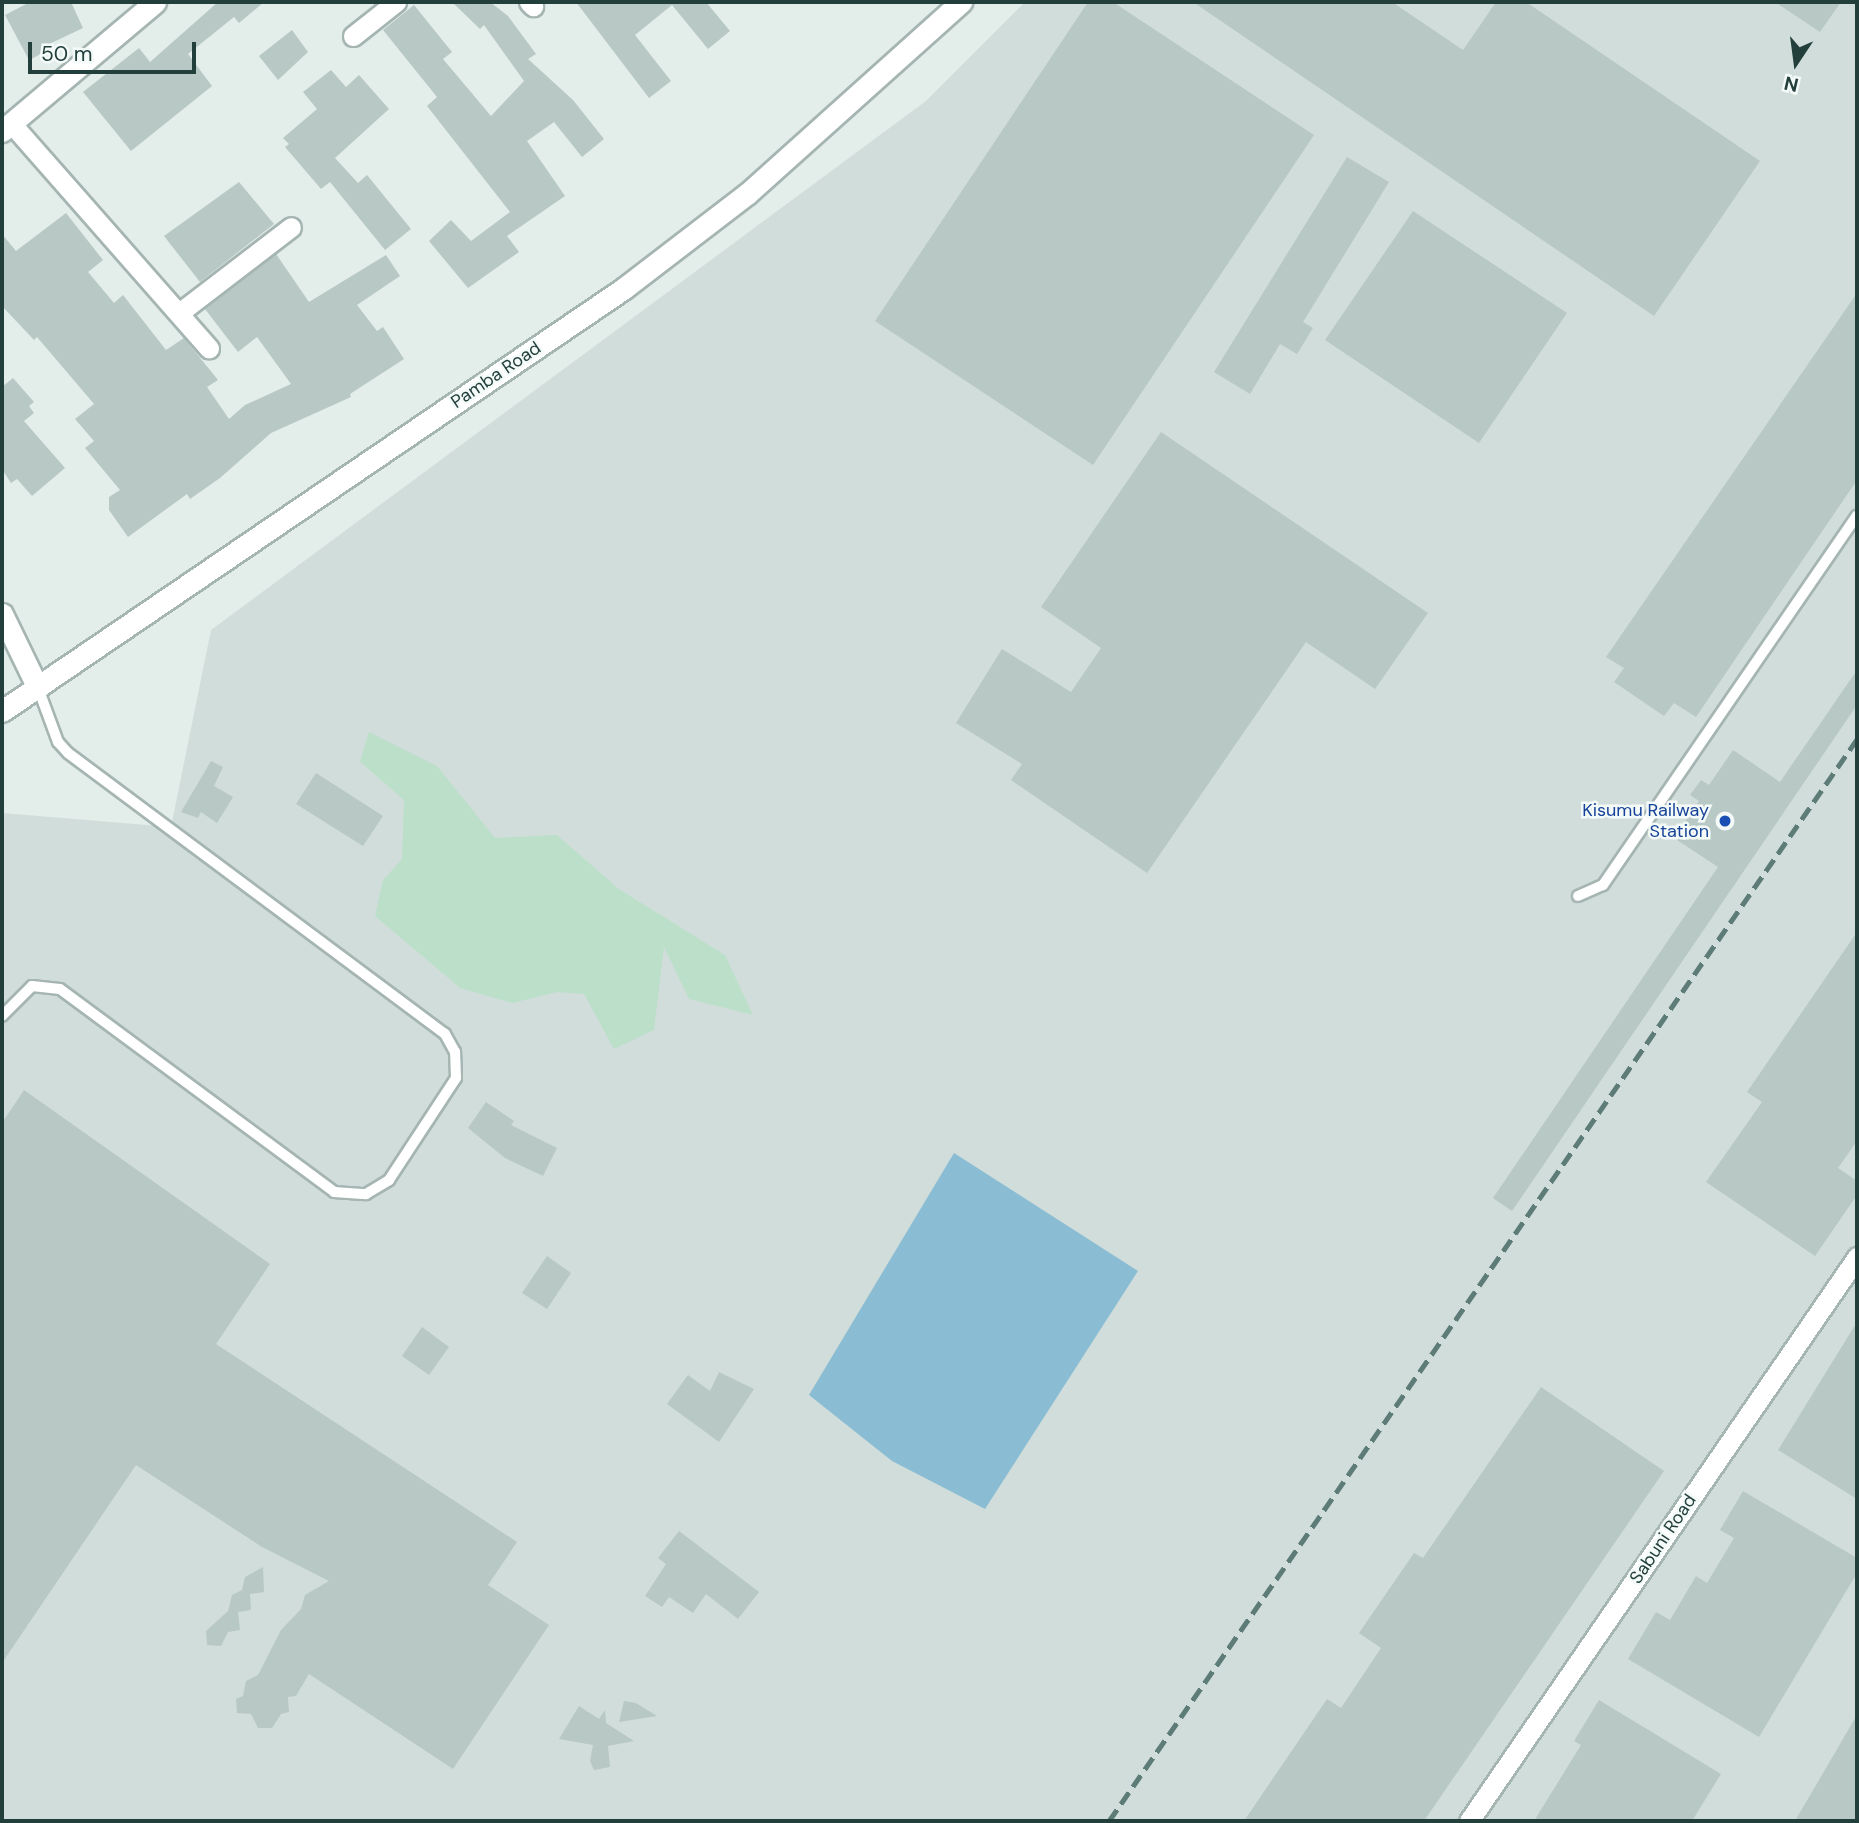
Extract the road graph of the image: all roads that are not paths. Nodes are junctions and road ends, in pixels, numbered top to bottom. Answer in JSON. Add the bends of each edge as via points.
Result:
{"nodes":[{"id":1,"x":155,"y":2,"type":"edge"},
{"id":2,"x":396,"y":2,"type":"edge"},
{"id":3,"x":961,"y":2,"type":"edge"},
{"id":4,"x":354,"y":36,"type":"dead end"},
{"id":5,"x":6,"y":127,"type":"edge"},
{"id":6,"x":291,"y":227,"type":"dead end"},
{"id":7,"x":179,"y":313,"type":"junction"},
{"id":8,"x":209,"y":348,"type":"dead end"},
{"id":9,"x":1857,"y":516,"type":"edge"},
{"id":10,"x":2,"y":614,"type":"edge"},
{"id":11,"x":38,"y":688,"type":"junction"},
{"id":12,"x":2,"y":711,"type":"edge"},
{"id":13,"x":1578,"y":896,"type":"dead end"},
{"id":14,"x":2,"y":1016,"type":"edge"},
{"id":15,"x":1857,"y":1257,"type":"edge"},
{"id":16,"x":1469,"y":1821,"type":"edge"}],
"edges":[{"from":1,"to":5,"type":"main road"},
{"from":2,"to":4,"type":"street"},
{"from":3,"to":11,"type":"main road","name":"Pamba Road","via":[[747,194],[623,289]]},
{"from":5,"to":7,"type":"street"},
{"from":6,"to":7,"type":"street"},
{"from":7,"to":8,"type":"street"},
{"from":9,"to":13,"type":"lane","via":[[1603,885]]},
{"from":10,"to":11,"type":"main road"},
{"from":11,"to":12,"type":"main road","name":"Pamba Road"},
{"from":11,"to":14,"type":"lane","via":[[58,742],[68,753],[445,1034],[455,1052],[456,1078],[389,1180],[366,1194],[334,1192],[60,989],[32,986]]},
{"from":15,"to":16,"type":"street","name":"Sabuni Road"}]}
